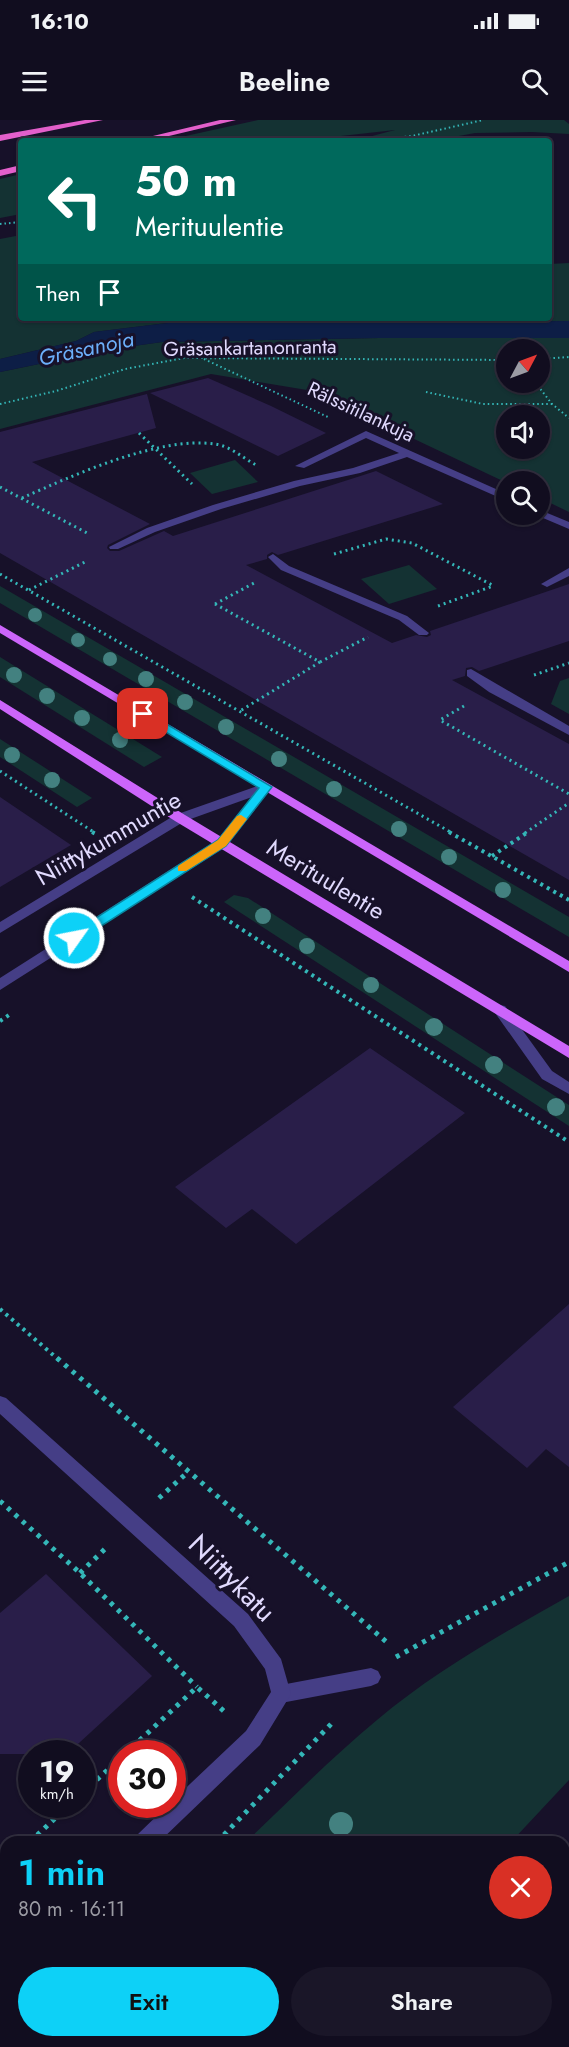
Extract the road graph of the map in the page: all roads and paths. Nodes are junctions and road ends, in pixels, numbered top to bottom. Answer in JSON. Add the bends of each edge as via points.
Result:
{"nodes":[{"id":1,"x":99,"y":120,"type":"edge"},
{"id":2,"x":232,"y":120,"type":"edge"},
{"id":3,"x":483,"y":120,"type":"edge"},
{"id":4,"x":0,"y":138,"type":"edge"},
{"id":5,"x":150,"y":138,"type":"edge"},
{"id":6,"x":395,"y":138,"type":"edge"},
{"id":7,"x":18,"y":169,"type":"edge"},
{"id":8,"x":0,"y":173,"type":"edge"},
{"id":9,"x":18,"y":222,"type":"edge"},
{"id":10,"x":0,"y":224,"type":"edge"},
{"id":11,"x":569,"y":357,"type":"edge"},
{"id":12,"x":200,"y":358,"type":"junction"},
{"id":13,"x":550,"y":358,"type":"edge"},
{"id":14,"x":496,"y":360,"type":"edge"},
{"id":15,"x":426,"y":392,"type":"dead end"},
{"id":16,"x":544,"y":393,"type":"edge"},
{"id":17,"x":0,"y":404,"type":"edge"},
{"id":18,"x":552,"y":404,"type":"junction"},
{"id":19,"x":562,"y":411,"type":"junction"},
{"id":20,"x":569,"y":411,"type":"edge"},
{"id":21,"x":569,"y":418,"type":"edge"},
{"id":22,"x":139,"y":433,"type":"dead end"},
{"id":23,"x":366,"y":434,"type":"junction"},
{"id":24,"x":156,"y":451,"type":"junction"},
{"id":25,"x":408,"y":453,"type":"junction"},
{"id":26,"x":300,"y":466,"type":"dead end"},
{"id":27,"x":298,"y":483,"type":"junction"},
{"id":28,"x":0,"y":487,"type":"edge"},
{"id":29,"x":496,"y":493,"type":"edge"},
{"id":30,"x":22,"y":498,"type":"junction"},
{"id":31,"x":217,"y":507,"type":"junction"},
{"id":32,"x":550,"y":517,"type":"edge"},
{"id":33,"x":230,"y":518,"type":"dead end"},
{"id":34,"x":569,"y":526,"type":"edge"},
{"id":35,"x":114,"y":547,"type":"junction"},
{"id":36,"x":273,"y":557,"type":"dead end"},
{"id":37,"x":569,"y":571,"type":"edge"},
{"id":38,"x":0,"y":574,"type":"edge"},
{"id":39,"x":547,"y":584,"type":"dead end"},
{"id":40,"x":29,"y":591,"type":"junction"},
{"id":41,"x":215,"y":604,"type":"dead end"},
{"id":42,"x":0,"y":628,"type":"edge"},
{"id":43,"x":423,"y":633,"type":"dead end"},
{"id":44,"x":471,"y":673,"type":"dead end"},
{"id":45,"x":0,"y":704,"type":"edge"},
{"id":46,"x":240,"y":711,"type":"junction"},
{"id":47,"x":440,"y":720,"type":"dead end"},
{"id":48,"x":569,"y":731,"type":"edge"},
{"id":49,"x":0,"y":771,"type":"edge"},
{"id":50,"x":266,"y":787,"type":"junction"},
{"id":51,"x":569,"y":794,"type":"edge"},
{"id":52,"x":569,"y":803,"type":"edge"},
{"id":53,"x":180,"y":818,"type":"junction"},
{"id":54,"x":222,"y":843,"type":"junction"},
{"id":55,"x":123,"y":852,"type":"junction"},
{"id":56,"x":492,"y":856,"type":"junction"},
{"id":57,"x":165,"y":879,"type":"junction"},
{"id":58,"x":569,"y":900,"type":"edge"},
{"id":59,"x":0,"y":928,"type":"edge"},
{"id":60,"x":569,"y":968,"type":"edge"},
{"id":61,"x":0,"y":985,"type":"edge"},
{"id":62,"x":500,"y":1011,"type":"junction"},
{"id":63,"x":569,"y":1053,"type":"edge"},
{"id":64,"x":569,"y":1089,"type":"edge"},
{"id":65,"x":569,"y":1142,"type":"edge"},
{"id":66,"x":0,"y":1309,"type":"edge"},
{"id":67,"x":0,"y":1403,"type":"edge"},
{"id":68,"x":0,"y":1501,"type":"edge"},
{"id":69,"x":569,"y":1562,"type":"edge"},
{"id":70,"x":399,"y":1654,"type":"junction"},
{"id":71,"x":371,"y":1677,"type":"junction"},
{"id":72,"x":197,"y":1687,"type":"junction"},
{"id":73,"x":281,"y":1695,"type":"junction"},
{"id":74,"x":253,"y":1737,"type":"junction"},
{"id":75,"x":140,"y":1740,"type":"edge"},
{"id":76,"x":108,"y":1770,"type":"edge"},
{"id":77,"x":289,"y":1770,"type":"junction"},
{"id":78,"x":96,"y":1780,"type":"edge"},
{"id":79,"x":55,"y":1818,"type":"edge"},
{"id":80,"x":36,"y":1836,"type":"edge"},
{"id":81,"x":150,"y":1836,"type":"edge"},
{"id":82,"x":223,"y":1836,"type":"edge"}],
"edges":[{"from":1,"to":4,"type":"highway"},
{"from":2,"to":5,"type":"highway"},
{"from":3,"to":6,"type":"path"},
{"from":7,"to":8,"type":"highway"},
{"from":9,"to":10,"type":"path"},
{"from":11,"to":13,"type":"path"},
{"from":12,"to":14,"type":"path","name":"Gräsankartanonranta"},
{"from":12,"to":17,"type":"path","name":"Gräsankartanonranta","via":[[125,369]]},
{"from":12,"to":23,"type":"path","name":"Rälssitilankuja"},
{"from":15,"to":18,"type":"path","via":[[483,405]]},
{"from":16,"to":18,"type":"path"},
{"from":18,"to":19,"type":"path"},
{"from":19,"to":20,"type":"path"},
{"from":19,"to":21,"type":"path"},
{"from":22,"to":24,"type":"path"},
{"from":23,"to":25,"type":"street","name":"Rälssitilankuja"},
{"from":23,"to":26,"type":"street"},
{"from":24,"to":27,"type":"path","via":[[216,444]]},
{"from":24,"to":30,"type":"path","via":[[103,465]]},
{"from":24,"to":31,"type":"path"},
{"from":25,"to":27,"type":"street","via":[[356,471]]},
{"from":25,"to":29,"type":"street","name":"Rälssitilankuja"},
{"from":27,"to":31,"type":"street"},
{"from":28,"to":30,"type":"path"},
{"from":30,"to":35,"type":"path"},
{"from":31,"to":33,"type":"street"},
{"from":31,"to":35,"type":"street"},
{"from":32,"to":34,"type":"street"},
{"from":35,"to":40,"type":"path"},
{"from":36,"to":43,"type":"street","via":[[285,568],[403,618]]},
{"from":37,"to":39,"type":"street"},
{"from":38,"to":40,"type":"path"},
{"from":40,"to":46,"type":"path"},
{"from":41,"to":46,"type":"path","via":[[320,662]]},
{"from":42,"to":50,"type":"main road","name":"Merituulentie"},
{"from":44,"to":48,"type":"street"},
{"from":45,"to":53,"type":"main road","name":"Merituulentie"},
{"from":46,"to":56,"type":"path"},
{"from":47,"to":51,"type":"path"},
{"from":49,"to":55,"type":"path"},
{"from":50,"to":53,"type":"street","name":"Niittykummuntie"},
{"from":50,"to":54,"type":"street"},
{"from":50,"to":60,"type":"main road","name":"Merituulentie"},
{"from":52,"to":56,"type":"path"},
{"from":53,"to":54,"type":"main road","name":"Merituulentie"},
{"from":53,"to":55,"type":"street","name":"Niittykummuntie"},
{"from":54,"to":57,"type":"street"},
{"from":54,"to":62,"type":"main road","name":"Merituulentie"},
{"from":55,"to":59,"type":"street","name":"Niittykummuntie"},
{"from":56,"to":58,"type":"path"},
{"from":57,"to":61,"type":"street"},
{"from":57,"to":65,"type":"path"},
{"from":62,"to":63,"type":"main road","name":"Merituulentie"},
{"from":62,"to":64,"type":"street","via":[[548,1075]]},
{"from":66,"to":70,"type":"path"},
{"from":67,"to":73,"type":"street","name":"Niittykatu","via":[[241,1620],[274,1665]]},
{"from":68,"to":72,"type":"path"},
{"from":69,"to":70,"type":"path"},
{"from":70,"to":71,"type":"path"},
{"from":71,"to":73,"type":"street"},
{"from":71,"to":77,"type":"path"},
{"from":72,"to":74,"type":"path"},
{"from":72,"to":75,"type":"path"},
{"from":73,"to":74,"type":"street"},
{"from":74,"to":77,"type":"path"},
{"from":74,"to":81,"type":"street"},
{"from":76,"to":78,"type":"path"},
{"from":77,"to":82,"type":"path"},
{"from":79,"to":80,"type":"path"}]}
